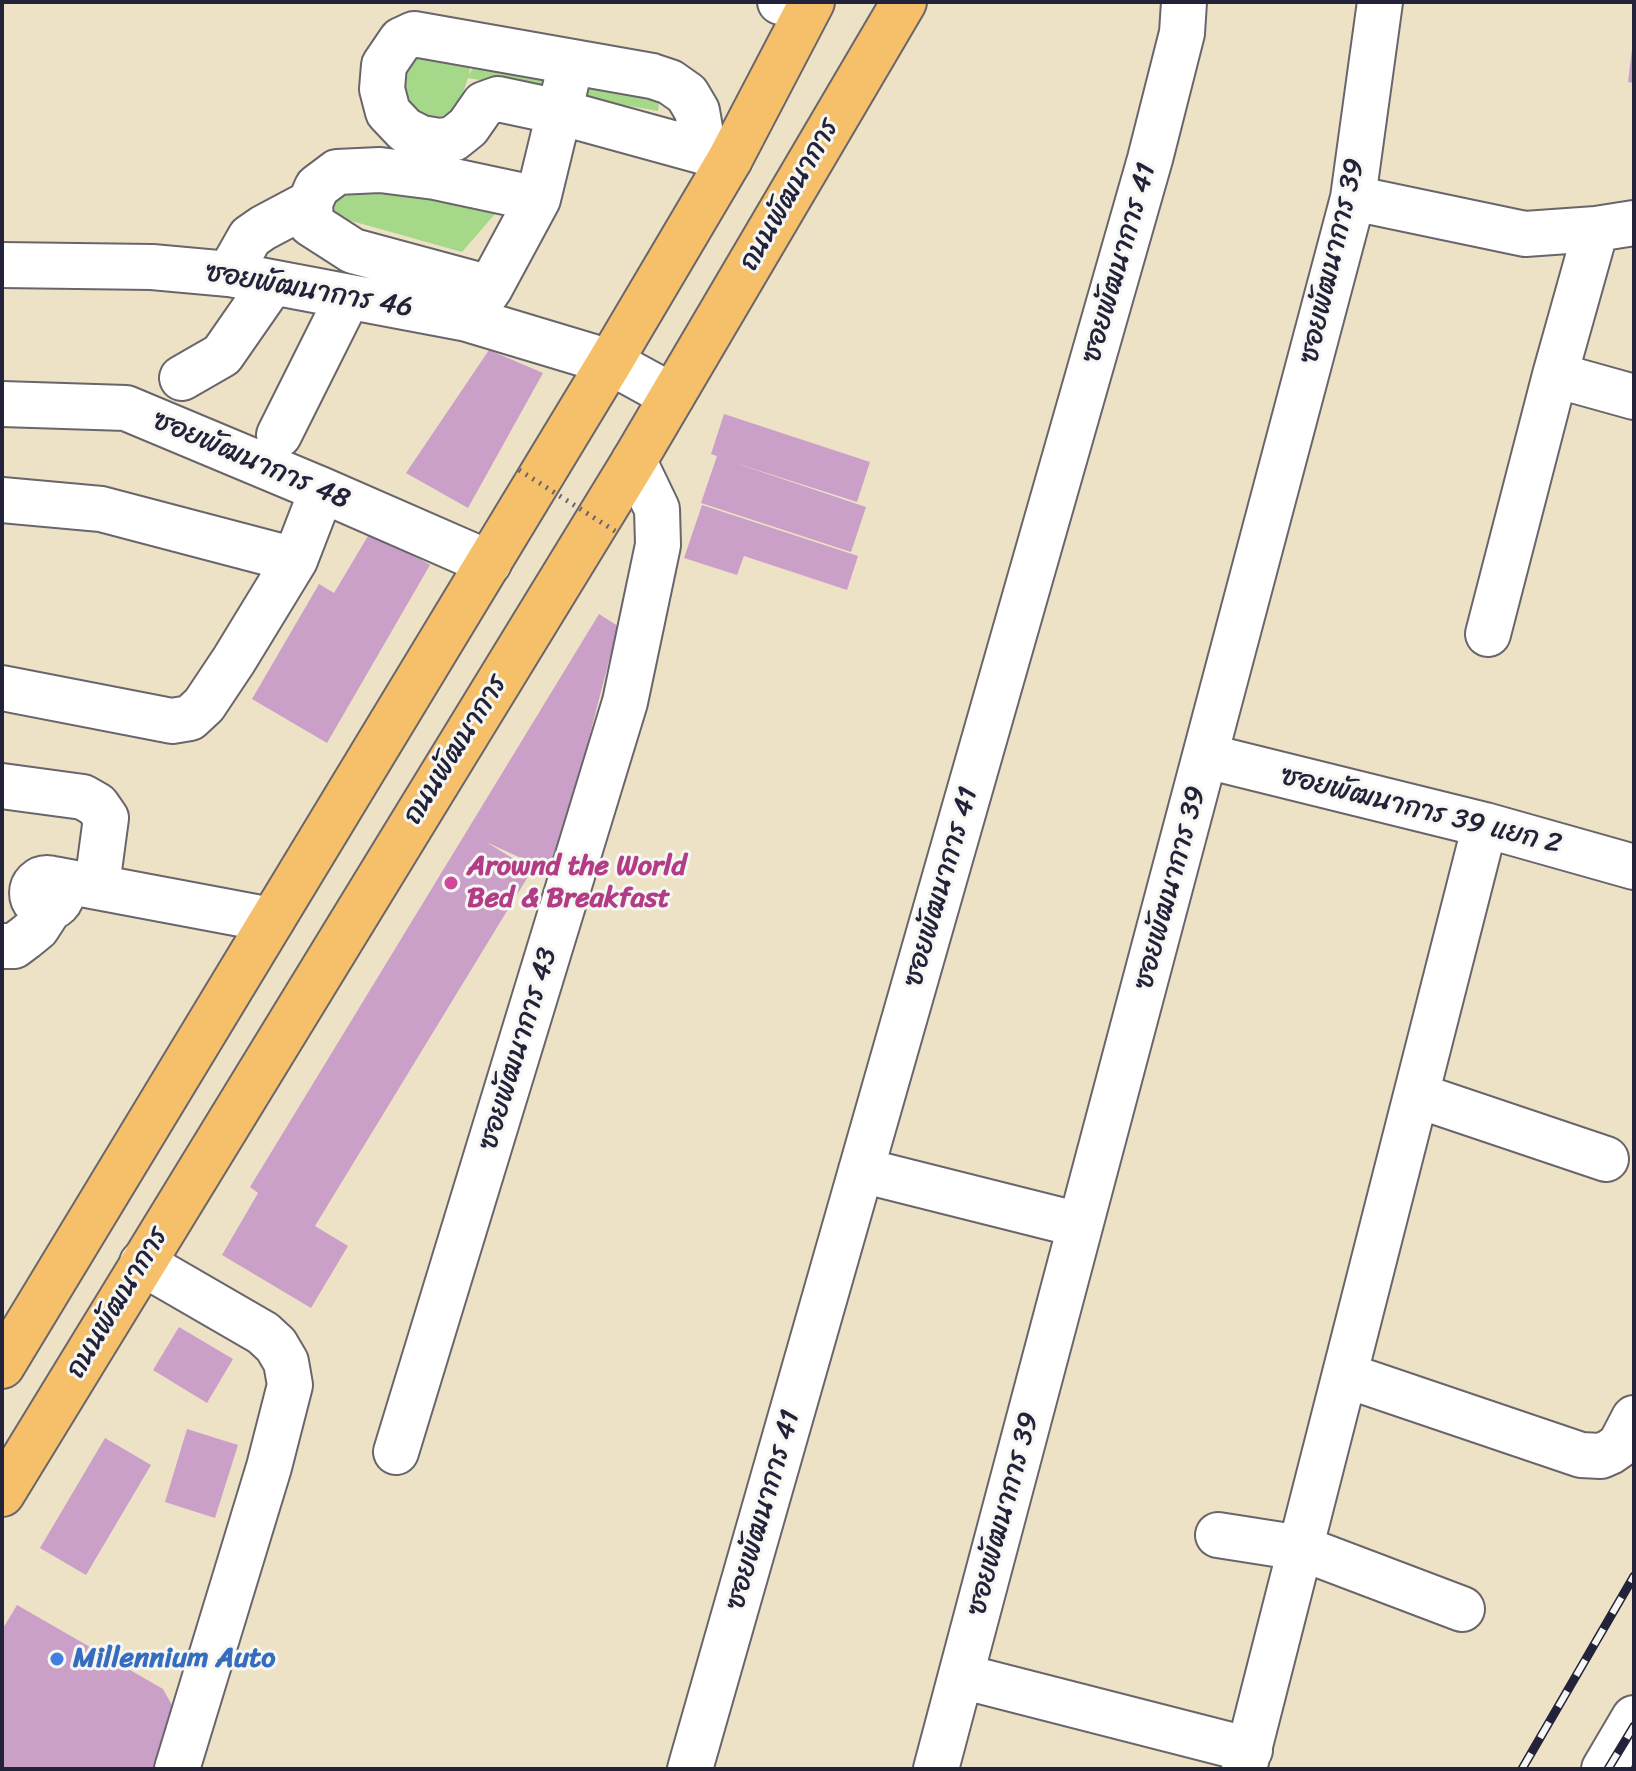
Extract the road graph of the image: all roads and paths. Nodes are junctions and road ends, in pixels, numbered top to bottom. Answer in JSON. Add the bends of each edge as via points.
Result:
{"nodes":[{"id":1,"x":904,"y":2,"type":"edge"},
{"id":2,"x":1184,"y":2,"type":"edge"},
{"id":3,"x":1380,"y":2,"type":"edge"},
{"id":4,"x":800,"y":4,"type":"edge"},
{"id":5,"x":572,"y":61,"type":"junction"},
{"id":6,"x":559,"y":112,"type":"junction"},
{"id":7,"x":712,"y":154,"type":"junction"},
{"id":8,"x":1353,"y":198,"type":"junction"},
{"id":9,"x":538,"y":199,"type":"junction"},
{"id":10,"x":310,"y":203,"type":"junction"},
{"id":11,"x":1615,"y":226,"type":"edge"},
{"id":12,"x":2,"y":265,"type":"edge"},
{"id":13,"x":229,"y":274,"type":"junction"},
{"id":14,"x":272,"y":283,"type":"junction"},
{"id":15,"x":348,"y":297,"type":"junction"},
{"id":16,"x":479,"y":304,"type":"junction"},
{"id":17,"x":610,"y":362,"type":"junction"},
{"id":18,"x":1555,"y":375,"type":"junction"},
{"id":19,"x":182,"y":378,"type":"dead end"},
{"id":20,"x":672,"y":396,"type":"junction"},
{"id":21,"x":1634,"y":397,"type":"edge"},
{"id":22,"x":2,"y":404,"type":"edge"},
{"id":23,"x":279,"y":435,"type":"dead end"},
{"id":24,"x":634,"y":461,"type":"junction"},
{"id":25,"x":519,"y":470,"type":"dead end"},
{"id":26,"x":322,"y":490,"type":"junction"},
{"id":27,"x":2,"y":500,"type":"edge"},
{"id":28,"x":618,"y":533,"type":"dead end"},
{"id":29,"x":295,"y":560,"type":"junction"},
{"id":30,"x":489,"y":563,"type":"junction"},
{"id":31,"x":1488,"y":634,"type":"dead end"},
{"id":32,"x":2,"y":688,"type":"edge"},
{"id":33,"x":1206,"y":756,"type":"junction"},
{"id":34,"x":2,"y":786,"type":"edge"},
{"id":35,"x":1485,"y":825,"type":"junction"},
{"id":36,"x":1634,"y":867,"type":"edge"},
{"id":37,"x":36,"y":885,"type":"edge"},
{"id":38,"x":97,"y":885,"type":"junction"},
{"id":39,"x":272,"y":920,"type":"junction"},
{"id":40,"x":2,"y":946,"type":"edge"},
{"id":41,"x":1416,"y":1095,"type":"junction"},
{"id":42,"x":1606,"y":1159,"type":"dead end"},
{"id":43,"x":861,"y":1170,"type":"junction"},
{"id":44,"x":1080,"y":1225,"type":"junction"},
{"id":45,"x":142,"y":1263,"type":"junction"},
{"id":46,"x":2,"y":1366,"type":"edge"},
{"id":47,"x":1345,"y":1375,"type":"junction"},
{"id":48,"x":1634,"y":1418,"type":"edge"},
{"id":49,"x":396,"y":1452,"type":"dead end"},
{"id":50,"x":2,"y":1494,"type":"edge"},
{"id":51,"x":1218,"y":1535,"type":"dead end"},
{"id":52,"x":1301,"y":1548,"type":"junction"},
{"id":53,"x":1462,"y":1609,"type":"dead end"},
{"id":54,"x":961,"y":1676,"type":"junction"},
{"id":55,"x":1634,"y":1718,"type":"edge"},
{"id":56,"x":1247,"y":1759,"type":"edge"},
{"id":57,"x":177,"y":1769,"type":"edge"},
{"id":58,"x":690,"y":1769,"type":"edge"},
{"id":59,"x":936,"y":1769,"type":"edge"},
{"id":60,"x":1604,"y":1769,"type":"edge"}],
"edges":[{"from":1,"to":20,"type":"main road","name":"ถนนพัฒนาการ"},
{"from":2,"to":43,"type":"street","name":"ซอยพัฒนาการ 41","via":[[1182,33],[1146,174]]},
{"from":3,"to":8,"type":"street","name":"ซอยพัฒนาการ 39"},
{"from":4,"to":7,"type":"main road"},
{"from":5,"to":6,"type":"street"},
{"from":5,"to":6,"type":"street","via":[[414,34],[401,40],[384,65],[382,89],[388,112],[421,138],[453,139],[492,100]]},
{"from":5,"to":7,"type":"street","via":[[670,82],[687,94],[697,111]]},
{"from":6,"to":7,"type":"street"},
{"from":6,"to":9,"type":"street"},
{"from":7,"to":17,"type":"main road"},
{"from":8,"to":11,"type":"street","via":[[1525,234]]},
{"from":8,"to":33,"type":"street","name":"ซอยพัฒนาการ 39"},
{"from":9,"to":10,"type":"street","via":[[380,170],[337,172],[317,187]]},
{"from":9,"to":16,"type":"street"},
{"from":10,"to":13,"type":"street","via":[[250,237]]},
{"from":10,"to":16,"type":"street","via":[[311,224],[353,251]]},
{"from":11,"to":18,"type":"street"},
{"from":12,"to":13,"type":"street","name":"ซอยพัฒนาการ 46"},
{"from":13,"to":14,"type":"street","name":"ซอยพัฒนาการ 46"},
{"from":14,"to":15,"type":"street","name":"ซอยพัฒนาการ 46"},
{"from":14,"to":19,"type":"street","via":[[222,355]]},
{"from":15,"to":16,"type":"street","name":"ซอยพัฒนาการ 46"},
{"from":15,"to":23,"type":"street"},
{"from":16,"to":17,"type":"street","name":"ซอยพัฒนาการ 46"},
{"from":17,"to":20,"type":"street","name":"ซอยพัฒนาการ 46"},
{"from":17,"to":30,"type":"main road"},
{"from":18,"to":21,"type":"street"},
{"from":18,"to":31,"type":"street"},
{"from":20,"to":24,"type":"main road","name":"ถนนพัฒนาการ"},
{"from":22,"to":26,"type":"street","name":"ซอยพัฒนาการ 48","via":[[126,408]]},
{"from":24,"to":45,"type":"main road","name":"ถนนพัฒนาการ"},
{"from":24,"to":49,"type":"street","name":"ซอยพัฒนาการ 43","via":[[657,509],[658,545],[625,702]]},
{"from":25,"to":28,"type":"path","bridge":true},
{"from":26,"to":29,"type":"street"},
{"from":26,"to":30,"type":"street","name":"ซอยพัฒนาการ 48"},
{"from":27,"to":29,"type":"street","via":[[101,509]]},
{"from":29,"to":32,"type":"street","via":[[234,660],[190,718],[172,721]]},
{"from":30,"to":39,"type":"main road"},
{"from":33,"to":35,"type":"street","name":"ซอยพัฒนาการ 39 แยก 2"},
{"from":33,"to":44,"type":"street","name":"ซอยพัฒนาการ 39"},
{"from":34,"to":38,"type":"street","via":[[83,797],[97,805],[106,818]]},
{"from":35,"to":36,"type":"street","name":"ซอยพัฒนาการ 39 แยก 2"},
{"from":35,"to":41,"type":"street"},
{"from":37,"to":38,"type":"street"},
{"from":37,"to":40,"type":"street","via":[[37,928],[14,946]]},
{"from":38,"to":39,"type":"street"},
{"from":39,"to":46,"type":"main road"},
{"from":41,"to":42,"type":"street"},
{"from":41,"to":47,"type":"street"},
{"from":43,"to":44,"type":"street"},
{"from":43,"to":58,"type":"street","name":"ซอยพัฒนาการ 41"},
{"from":44,"to":54,"type":"street","name":"ซอยพัฒนาการ 39"},
{"from":45,"to":50,"type":"main road","name":"ถนนพัฒนาการ"},
{"from":45,"to":57,"type":"street","via":[[263,1333],[286,1362],[290,1385]]},
{"from":47,"to":48,"type":"street","via":[[1581,1455],[1610,1452],[1620,1445]]},
{"from":47,"to":52,"type":"street"},
{"from":51,"to":52,"type":"street"},
{"from":52,"to":53,"type":"street"},
{"from":52,"to":56,"type":"street"},
{"from":54,"to":56,"type":"street"},
{"from":54,"to":59,"type":"street","name":"ซอยพัฒนาการ 39"},
{"from":55,"to":60,"type":"street"}]}
